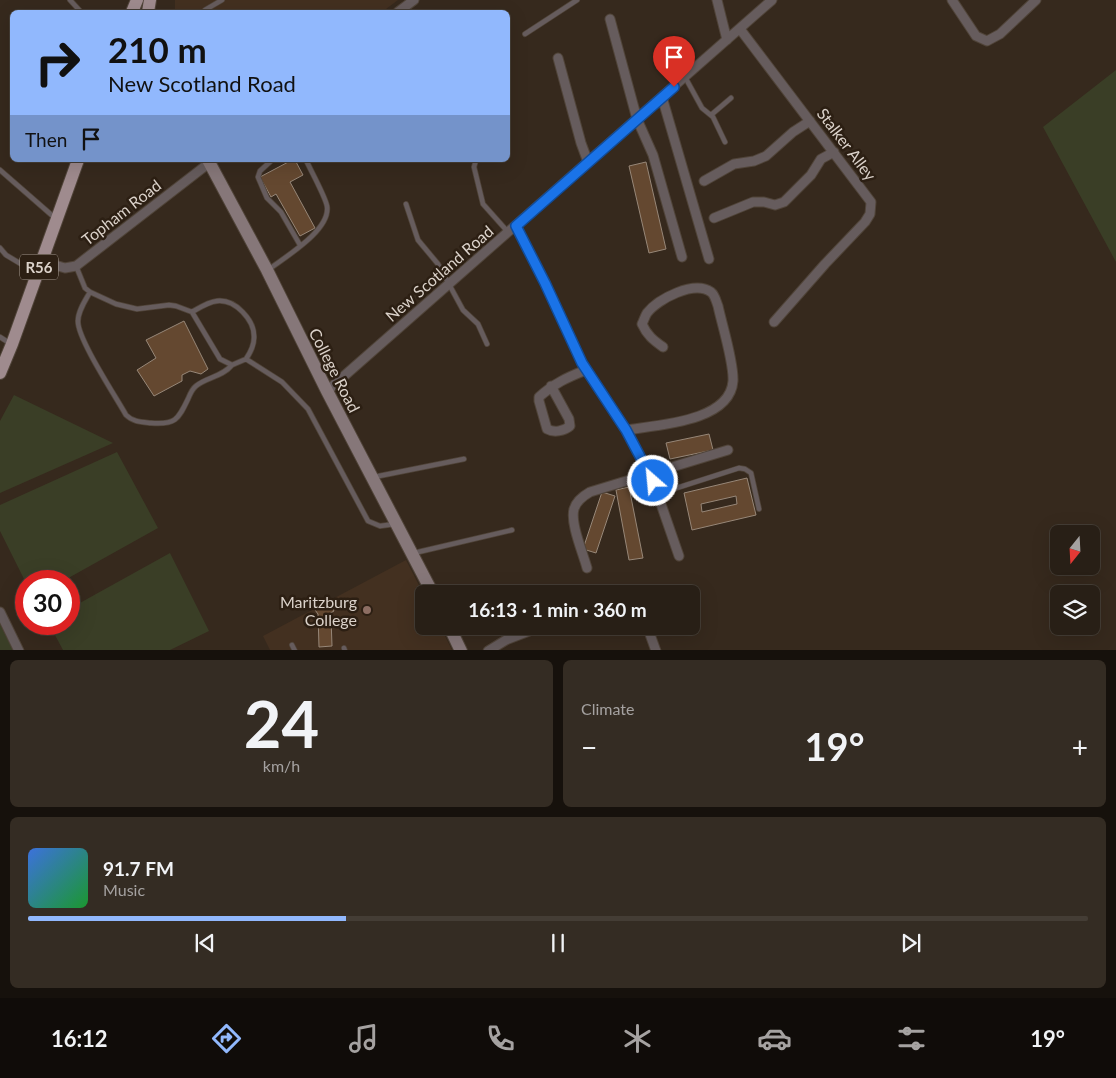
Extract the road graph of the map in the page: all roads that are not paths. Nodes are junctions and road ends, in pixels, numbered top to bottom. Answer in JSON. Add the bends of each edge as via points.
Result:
{"nodes":[{"id":1,"x":70,"y":0,"type":"edge"},
{"id":2,"x":222,"y":0,"type":"edge"},
{"id":3,"x":414,"y":0,"type":"edge"},
{"id":4,"x":577,"y":0,"type":"edge"},
{"id":5,"x":717,"y":0,"type":"edge"},
{"id":6,"x":772,"y":0,"type":"edge"},
{"id":7,"x":952,"y":0,"type":"edge"},
{"id":8,"x":1036,"y":0,"type":"edge"},
{"id":9,"x":79,"y":10,"type":"edge"},
{"id":10,"x":205,"y":10,"type":"dead end"},
{"id":11,"x":401,"y":10,"type":"edge"},
{"id":12,"x":610,"y":20,"type":"dead end"},
{"id":13,"x":740,"y":29,"type":"junction"},
{"id":14,"x":524,"y":34,"type":"dead end"},
{"id":15,"x":727,"y":40,"type":"junction"},
{"id":16,"x":558,"y":58,"type":"dead end"},
{"id":17,"x":685,"y":77,"type":"junction"},
{"id":18,"x":662,"y":97,"type":"junction"},
{"id":19,"x":732,"y":98,"type":"dead end"},
{"id":20,"x":710,"y":114,"type":"junction"},
{"id":21,"x":637,"y":119,"type":"junction"},
{"id":22,"x":810,"y":121,"type":"junction"},
{"id":23,"x":725,"y":142,"type":"dead end"},
{"id":24,"x":834,"y":152,"type":"junction"},
{"id":25,"x":77,"y":162,"type":"edge"},
{"id":26,"x":209,"y":162,"type":"edge"},
{"id":27,"x":211,"y":162,"type":"edge"},
{"id":28,"x":270,"y":162,"type":"edge"},
{"id":29,"x":307,"y":162,"type":"edge"},
{"id":30,"x":475,"y":162,"type":"edge"},
{"id":31,"x":588,"y":162,"type":"junction"},
{"id":32,"x":0,"y":170,"type":"edge"},
{"id":33,"x":704,"y":181,"type":"dead end"},
{"id":34,"x":406,"y":204,"type":"dead end"},
{"id":35,"x":714,"y":218,"type":"dead end"},
{"id":36,"x":56,"y":219,"type":"junction"},
{"id":37,"x":516,"y":226,"type":"junction"},
{"id":38,"x":508,"y":232,"type":"junction"},
{"id":39,"x":300,"y":245,"type":"junction"},
{"id":40,"x":0,"y":248,"type":"edge"},
{"id":41,"x":682,"y":257,"type":"dead end"},
{"id":42,"x":708,"y":259,"type":"dead end"},
{"id":43,"x":76,"y":266,"type":"junction"},
{"id":44,"x":39,"y":268,"type":"junction"},
{"id":45,"x":267,"y":270,"type":"junction"},
{"id":46,"x":448,"y":285,"type":"junction"},
{"id":47,"x":90,"y":292,"type":"junction"},
{"id":48,"x":192,"y":312,"type":"junction"},
{"id":49,"x":774,"y":322,"type":"dead end"},
{"id":50,"x":0,"y":337,"type":"edge"},
{"id":51,"x":12,"y":344,"type":"junction"},
{"id":52,"x":487,"y":344,"type":"dead end"},
{"id":53,"x":663,"y":347,"type":"dead end"},
{"id":54,"x":246,"y":360,"type":"junction"},
{"id":55,"x":232,"y":365,"type":"junction"},
{"id":56,"x":586,"y":370,"type":"junction"},
{"id":57,"x":0,"y":373,"type":"edge"},
{"id":58,"x":551,"y":386,"type":"junction"},
{"id":59,"x":327,"y":391,"type":"junction"},
{"id":60,"x":626,"y":430,"type":"junction"},
{"id":61,"x":728,"y":450,"type":"dead end"},
{"id":62,"x":464,"y":459,"type":"dead end"},
{"id":63,"x":649,"y":474,"type":"junction"},
{"id":64,"x":372,"y":477,"type":"junction"},
{"id":65,"x":658,"y":494,"type":"junction"},
{"id":66,"x":759,"y":509,"type":"dead end"},
{"id":67,"x":396,"y":524,"type":"junction"},
{"id":68,"x":512,"y":530,"type":"dead end"},
{"id":69,"x":412,"y":554,"type":"junction"},
{"id":70,"x":679,"y":556,"type":"dead end"},
{"id":71,"x":587,"y":568,"type":"dead end"},
{"id":72,"x":428,"y":585,"type":"edge"},
{"id":73,"x":0,"y":612,"type":"edge"},
{"id":74,"x":454,"y":635,"type":"edge"},
{"id":75,"x":519,"y":635,"type":"edge"},
{"id":76,"x":650,"y":635,"type":"edge"},
{"id":77,"x":292,"y":646,"type":"dead end"},
{"id":78,"x":19,"y":650,"type":"edge"},
{"id":79,"x":295,"y":650,"type":"edge"},
{"id":80,"x":461,"y":650,"type":"edge"},
{"id":81,"x":488,"y":650,"type":"edge"},
{"id":82,"x":656,"y":650,"type":"edge"}],
"edges":[{"from":1,"to":9,"type":"lane"},
{"from":2,"to":10,"type":"lane"},
{"from":3,"to":11,"type":"street"},
{"from":4,"to":14,"type":"lane"},
{"from":5,"to":15,"type":"street"},
{"from":6,"to":13,"type":"street","name":"New Scotland Road"},
{"from":7,"to":8,"type":"street","via":[[976,36],[987,41],[1000,34]]},
{"from":12,"to":21,"type":"street"},
{"from":13,"to":15,"type":"street","name":"New Scotland Road"},
{"from":13,"to":22,"type":"street","name":"Stalker Alley"},
{"from":15,"to":17,"type":"street","name":"New Scotland Road"},
{"from":16,"to":31,"type":"street"},
{"from":17,"to":18,"type":"street","name":"New Scotland Road"},
{"from":17,"to":20,"type":"lane","via":[[702,108]]},
{"from":18,"to":21,"type":"street","name":"New Scotland Road"},
{"from":18,"to":42,"type":"street"},
{"from":19,"to":20,"type":"lane"},
{"from":20,"to":23,"type":"lane"},
{"from":21,"to":31,"type":"street","name":"New Scotland Road"},
{"from":21,"to":41,"type":"street","via":[[653,155]]},
{"from":22,"to":24,"type":"street","name":"Stalker Alley"},
{"from":22,"to":33,"type":"street","via":[[766,156],[734,164]]},
{"from":24,"to":35,"type":"street","via":[[820,160],[811,175],[784,202],[775,205],[753,202]]},
{"from":24,"to":49,"type":"street","name":"Stalker Alley","via":[[868,196],[870,214]]},
{"from":25,"to":36,"type":"main road","number":"R56"},
{"from":26,"to":43,"type":"street","name":"Topham Road"},
{"from":27,"to":45,"type":"street","name":"College Road"},
{"from":28,"to":39,"type":"lane","via":[[258,177],[267,198],[281,212]]},
{"from":29,"to":39,"type":"lane","via":[[327,206],[327,217]]},
{"from":30,"to":38,"type":"lane","via":[[483,204]]},
{"from":31,"to":37,"type":"street","name":"New Scotland Road"},
{"from":32,"to":36,"type":"lane"},
{"from":34,"to":46,"type":"lane","via":[[418,240],[438,264]]},
{"from":36,"to":44,"type":"main road","number":"R56"},
{"from":37,"to":38,"type":"street","name":"New Scotland Road"},
{"from":37,"to":56,"type":"street"},
{"from":38,"to":46,"type":"street","name":"New Scotland Road"},
{"from":39,"to":45,"type":"lane"},
{"from":40,"to":44,"type":"lane","via":[[6,255]]},
{"from":43,"to":44,"type":"street","name":"Topham Road"},
{"from":43,"to":47,"type":"lane","via":[[85,288]]},
{"from":44,"to":51,"type":"main road","number":"R56"},
{"from":45,"to":59,"type":"street","name":"College Road"},
{"from":46,"to":52,"type":"lane","via":[[463,310],[478,324]]},
{"from":46,"to":59,"type":"street","name":"New Scotland Road"},
{"from":47,"to":48,"type":"lane","via":[[128,308],[170,305]]},
{"from":47,"to":55,"type":"lane","via":[[79,313],[78,327],[94,361],[130,419],[152,423],[177,419],[195,386],[224,373]]},
{"from":48,"to":54,"type":"lane","via":[[218,301],[240,309],[255,337]]},
{"from":48,"to":55,"type":"lane","via":[[220,358]]},
{"from":50,"to":51,"type":"lane"},
{"from":51,"to":57,"type":"main road","number":"R56"},
{"from":53,"to":60,"type":"street","via":[[645,332],[642,324],[647,313],[662,301],[690,288],[710,291],[718,306],[731,363],[733,380],[730,395],[709,413]]},
{"from":54,"to":55,"type":"lane"},
{"from":54,"to":67,"type":"lane","via":[[282,382],[308,409],[368,521],[380,526]]},
{"from":56,"to":58,"type":"street"},
{"from":56,"to":60,"type":"street"},
{"from":58,"to":58,"type":"street","via":[[538,401],[547,428],[553,431],[565,429],[570,426],[568,419]]},
{"from":59,"to":64,"type":"street","name":"College Road"},
{"from":60,"to":63,"type":"street"},
{"from":61,"to":63,"type":"street"},
{"from":62,"to":64,"type":"lane"},
{"from":63,"to":65,"type":"street"},
{"from":63,"to":71,"type":"street","via":[[590,492],[576,505],[573,519]]},
{"from":64,"to":67,"type":"street","name":"College Road"},
{"from":65,"to":66,"type":"lane","via":[[739,468],[751,473]]},
{"from":65,"to":70,"type":"street"},
{"from":67,"to":69,"type":"street","name":"College Road"},
{"from":68,"to":69,"type":"lane"},
{"from":69,"to":72,"type":"street","name":"College Road"},
{"from":73,"to":78,"type":"street"},
{"from":74,"to":80,"type":"street"},
{"from":75,"to":81,"type":"street"},
{"from":76,"to":82,"type":"street"},
{"from":77,"to":79,"type":"lane"}]}
